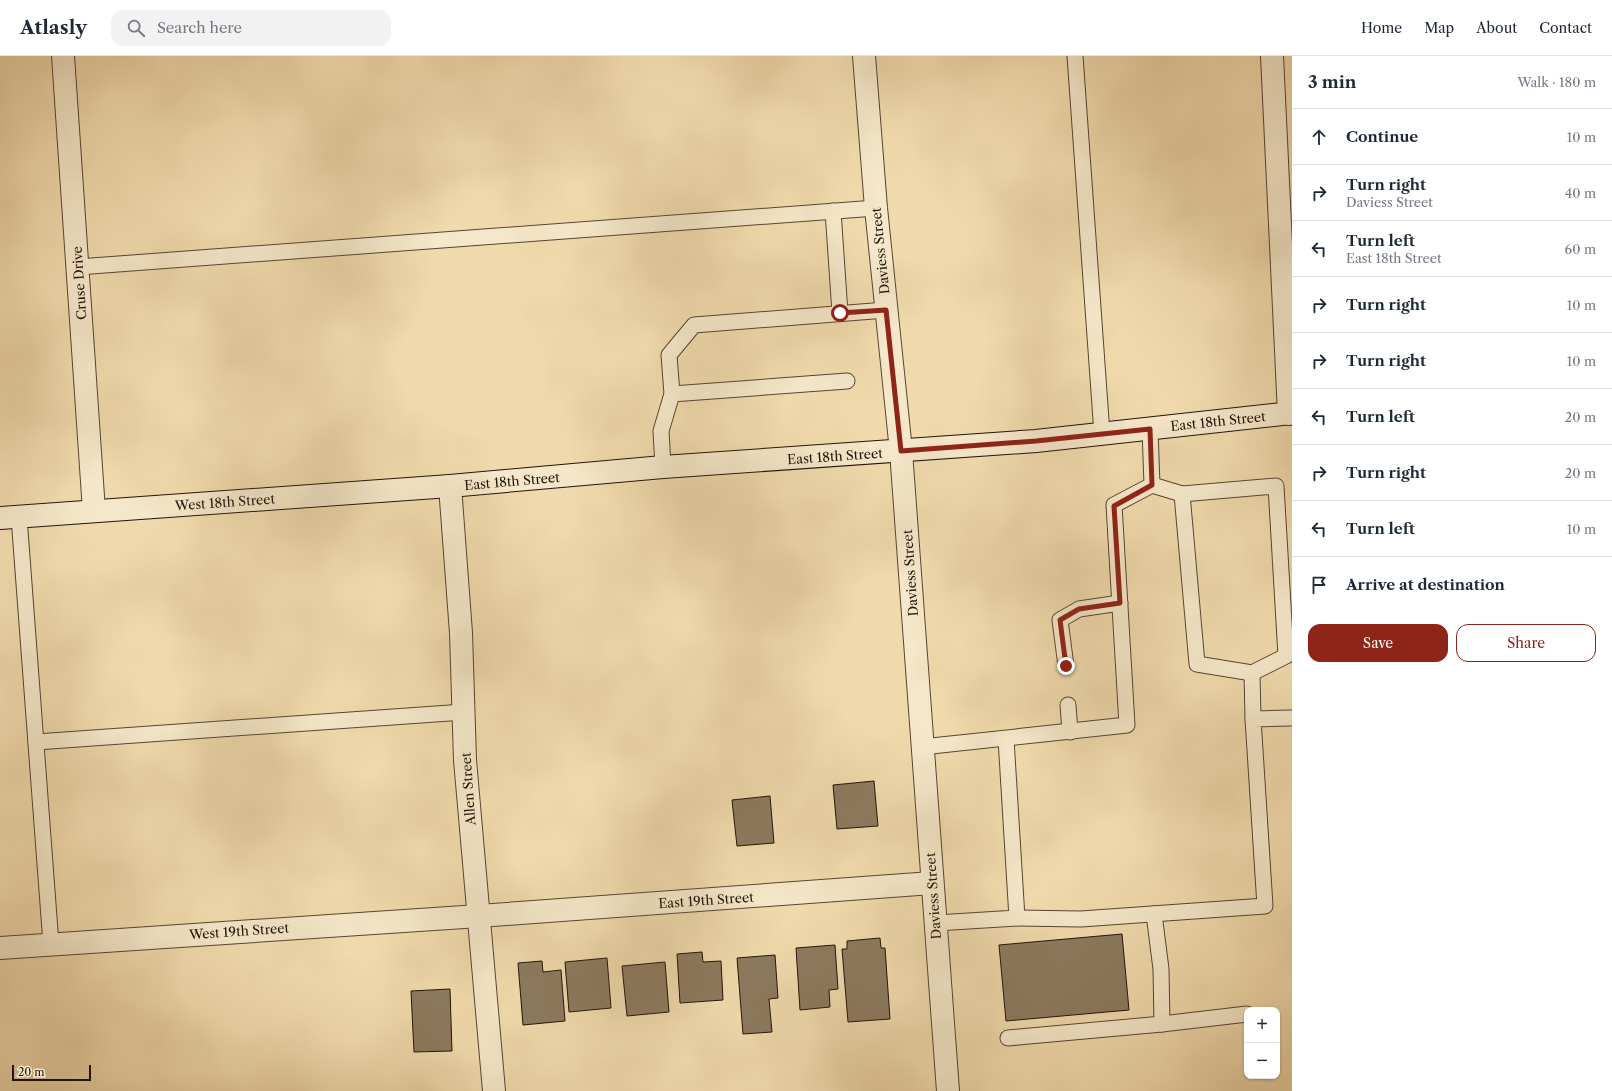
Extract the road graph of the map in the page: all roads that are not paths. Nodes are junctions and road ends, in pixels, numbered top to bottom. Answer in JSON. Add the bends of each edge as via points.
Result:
{"nodes":[{"id":1,"x":63,"y":56,"type":"edge"},
{"id":2,"x":864,"y":56,"type":"edge"},
{"id":3,"x":1075,"y":56,"type":"edge"},
{"id":4,"x":1272,"y":56,"type":"edge"},
{"id":5,"x":876,"y":208,"type":"junction"},
{"id":6,"x":834,"y":211,"type":"junction"},
{"id":7,"x":78,"y":267,"type":"junction"},
{"id":8,"x":886,"y":310,"type":"junction"},
{"id":9,"x":840,"y":313,"type":"junction"},
{"id":10,"x":847,"y":381,"type":"dead end"},
{"id":11,"x":672,"y":394,"type":"junction"},
{"id":12,"x":1290,"y":413,"type":"edge"},
{"id":13,"x":1150,"y":429,"type":"junction"},
{"id":14,"x":1102,"y":434,"type":"junction"},
{"id":15,"x":901,"y":451,"type":"junction"},
{"id":16,"x":663,"y":467,"type":"junction"},
{"id":17,"x":1152,"y":485,"type":"junction"},
{"id":18,"x":450,"y":486,"type":"junction"},
{"id":19,"x":1182,"y":494,"type":"junction"},
{"id":20,"x":94,"y":511,"type":"junction"},
{"id":21,"x":9,"y":518,"type":"edge"},
{"id":22,"x":1120,"y":603,"type":"junction"},
{"id":23,"x":1066,"y":666,"type":"dead end"},
{"id":24,"x":1252,"y":673,"type":"junction"},
{"id":25,"x":1068,"y":705,"type":"dead end"},
{"id":26,"x":464,"y":712,"type":"junction"},
{"id":27,"x":1292,"y":718,"type":"edge"},
{"id":28,"x":1253,"y":719,"type":"junction"},
{"id":29,"x":1070,"y":732,"type":"junction"},
{"id":30,"x":1006,"y":738,"type":"junction"},
{"id":31,"x":36,"y":742,"type":"junction"},
{"id":32,"x":922,"y":747,"type":"junction"},
{"id":33,"x":932,"y":883,"type":"junction"},
{"id":34,"x":1154,"y":914,"type":"junction"},
{"id":35,"x":479,"y":916,"type":"junction"},
{"id":36,"x":1017,"y":918,"type":"junction"},
{"id":37,"x":936,"y":923,"type":"junction"},
{"id":38,"x":51,"y":944,"type":"junction"},
{"id":39,"x":0,"y":948,"type":"edge"},
{"id":40,"x":1244,"y":1014,"type":"edge"},
{"id":41,"x":1162,"y":1024,"type":"junction"},
{"id":42,"x":1008,"y":1038,"type":"dead end"},
{"id":43,"x":494,"y":1091,"type":"edge"},
{"id":44,"x":948,"y":1091,"type":"edge"}],
"edges":[{"from":1,"to":7,"type":"street","name":"Cruse Drive"},
{"from":2,"to":5,"type":"street","name":"Daviess Street"},
{"from":3,"to":14,"type":"lane"},
{"from":4,"to":12,"type":"street"},
{"from":5,"to":6,"type":"lane"},
{"from":5,"to":8,"type":"street","name":"Daviess Street"},
{"from":6,"to":7,"type":"lane"},
{"from":6,"to":9,"type":"lane"},
{"from":7,"to":20,"type":"street","name":"Cruse Drive"},
{"from":8,"to":9,"type":"lane"},
{"from":8,"to":15,"type":"street","name":"Daviess Street"},
{"from":9,"to":11,"type":"lane","via":[[694,325],[669,355]]},
{"from":10,"to":11,"type":"lane"},
{"from":11,"to":16,"type":"lane","via":[[661,431]]},
{"from":12,"to":13,"type":"street","name":"East 18th Street"},
{"from":13,"to":14,"type":"street","name":"East 18th Street"},
{"from":13,"to":17,"type":"lane"},
{"from":14,"to":15,"type":"street","name":"East 18th Street"},
{"from":15,"to":16,"type":"street","name":"East 18th Street"},
{"from":15,"to":32,"type":"street","name":"Daviess Street"},
{"from":16,"to":18,"type":"street","name":"East 18th Street"},
{"from":17,"to":19,"type":"lane"},
{"from":17,"to":22,"type":"lane","via":[[1114,506]]},
{"from":18,"to":20,"type":"street","name":"West 18th Street"},
{"from":18,"to":26,"type":"street","name":"Allen Street"},
{"from":19,"to":24,"type":"lane","via":[[1197,664]]},
{"from":19,"to":24,"type":"lane","via":[[1276,486],[1286,656]]},
{"from":20,"to":21,"type":"street","name":"West 18th Street"},
{"from":21,"to":31,"type":"lane"},
{"from":22,"to":23,"type":"lane","via":[[1079,609],[1060,620]]},
{"from":22,"to":29,"type":"lane","via":[[1127,726]]},
{"from":24,"to":28,"type":"lane"},
{"from":25,"to":29,"type":"lane"},
{"from":26,"to":31,"type":"lane"},
{"from":26,"to":35,"type":"street","name":"Allen Street"},
{"from":27,"to":28,"type":"lane"},
{"from":28,"to":34,"type":"lane","via":[[1265,906]]},
{"from":29,"to":30,"type":"lane"},
{"from":30,"to":32,"type":"lane"},
{"from":30,"to":36,"type":"lane"},
{"from":31,"to":38,"type":"lane"},
{"from":32,"to":33,"type":"street","name":"Daviess Street"},
{"from":33,"to":35,"type":"street","name":"East 19th Street"},
{"from":33,"to":37,"type":"street","name":"Daviess Street"},
{"from":34,"to":36,"type":"lane","via":[[1082,919]]},
{"from":34,"to":41,"type":"lane","via":[[1161,969]]},
{"from":35,"to":38,"type":"street","name":"West 19th Street"},
{"from":35,"to":43,"type":"street","name":"Allen Street"},
{"from":36,"to":37,"type":"lane"},
{"from":37,"to":44,"type":"street","name":"Daviess Street"},
{"from":38,"to":39,"type":"street","name":"West 19th Street"},
{"from":40,"to":41,"type":"lane"},
{"from":41,"to":42,"type":"lane"}]}
